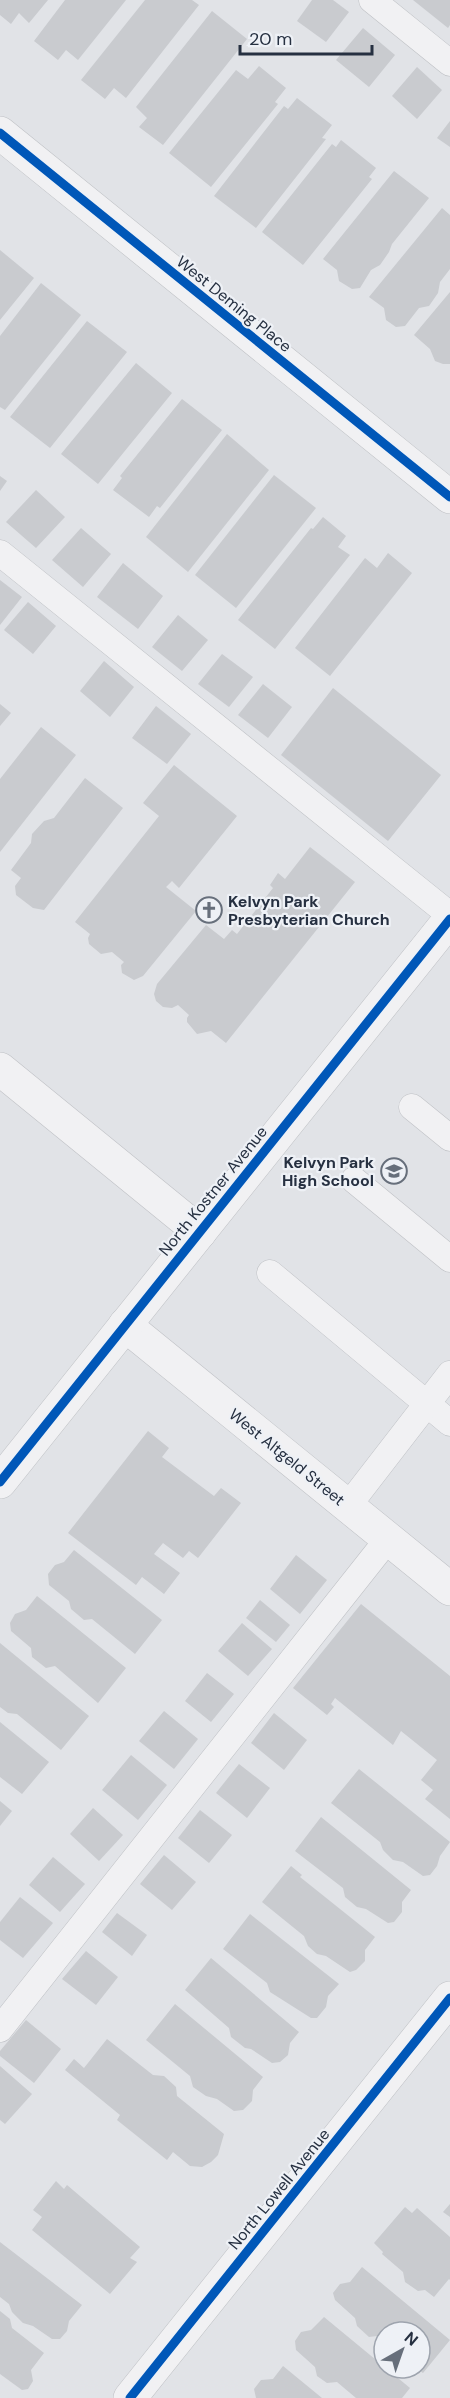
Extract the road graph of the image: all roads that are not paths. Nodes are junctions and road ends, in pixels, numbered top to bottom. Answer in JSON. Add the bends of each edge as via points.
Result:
{"nodes":[{"id":1,"x":372,"y":0,"type":"edge"},
{"id":2,"x":450,"y":63,"type":"edge"},
{"id":3,"x":0,"y":133,"type":"edge"},
{"id":4,"x":450,"y":497,"type":"edge"},
{"id":5,"x":0,"y":553,"type":"edge"},
{"id":6,"x":450,"y":917,"type":"edge"},
{"id":7,"x":0,"y":1069,"type":"edge"},
{"id":8,"x":412,"y":1107,"type":"dead end"},
{"id":9,"x":450,"y":1138,"type":"edge"},
{"id":10,"x":354,"y":1180,"type":"dead end"},
{"id":11,"x":200,"y":1232,"type":"junction"},
{"id":12,"x":450,"y":1259,"type":"edge"},
{"id":13,"x":270,"y":1273,"type":"dead end"},
{"id":14,"x":125,"y":1325,"type":"junction"},
{"id":15,"x":450,"y":1374,"type":"edge"},
{"id":16,"x":427,"y":1404,"type":"junction"},
{"id":17,"x":450,"y":1423,"type":"edge"},
{"id":18,"x":0,"y":1482,"type":"edge"},
{"id":19,"x":348,"y":1506,"type":"junction"},
{"id":20,"x":388,"y":1539,"type":"junction"},
{"id":21,"x":450,"y":1589,"type":"edge"},
{"id":22,"x":450,"y":1998,"type":"edge"},
{"id":23,"x":0,"y":2029,"type":"edge"},
{"id":24,"x":130,"y":2398,"type":"edge"}],
"edges":[{"from":1,"to":2,"type":"lane"},
{"from":3,"to":4,"type":"street","name":"West Deming Place"},
{"from":5,"to":6,"type":"lane"},
{"from":6,"to":11,"type":"street","name":"North Kostner Avenue"},
{"from":7,"to":11,"type":"street"},
{"from":8,"to":9,"type":"lane"},
{"from":10,"to":12,"type":"lane"},
{"from":11,"to":14,"type":"street","name":"North Kostner Avenue"},
{"from":13,"to":16,"type":"lane"},
{"from":14,"to":18,"type":"street","name":"North Kostner Avenue"},
{"from":14,"to":19,"type":"street","name":"West Altgeld Street"},
{"from":15,"to":16,"type":"lane"},
{"from":16,"to":17,"type":"lane"},
{"from":16,"to":19,"type":"lane"},
{"from":19,"to":20,"type":"street","name":"West Altgeld Street"},
{"from":20,"to":21,"type":"street","name":"West Altgeld Street"},
{"from":20,"to":23,"type":"lane"},
{"from":22,"to":24,"type":"street","name":"North Lowell Avenue"}]}
